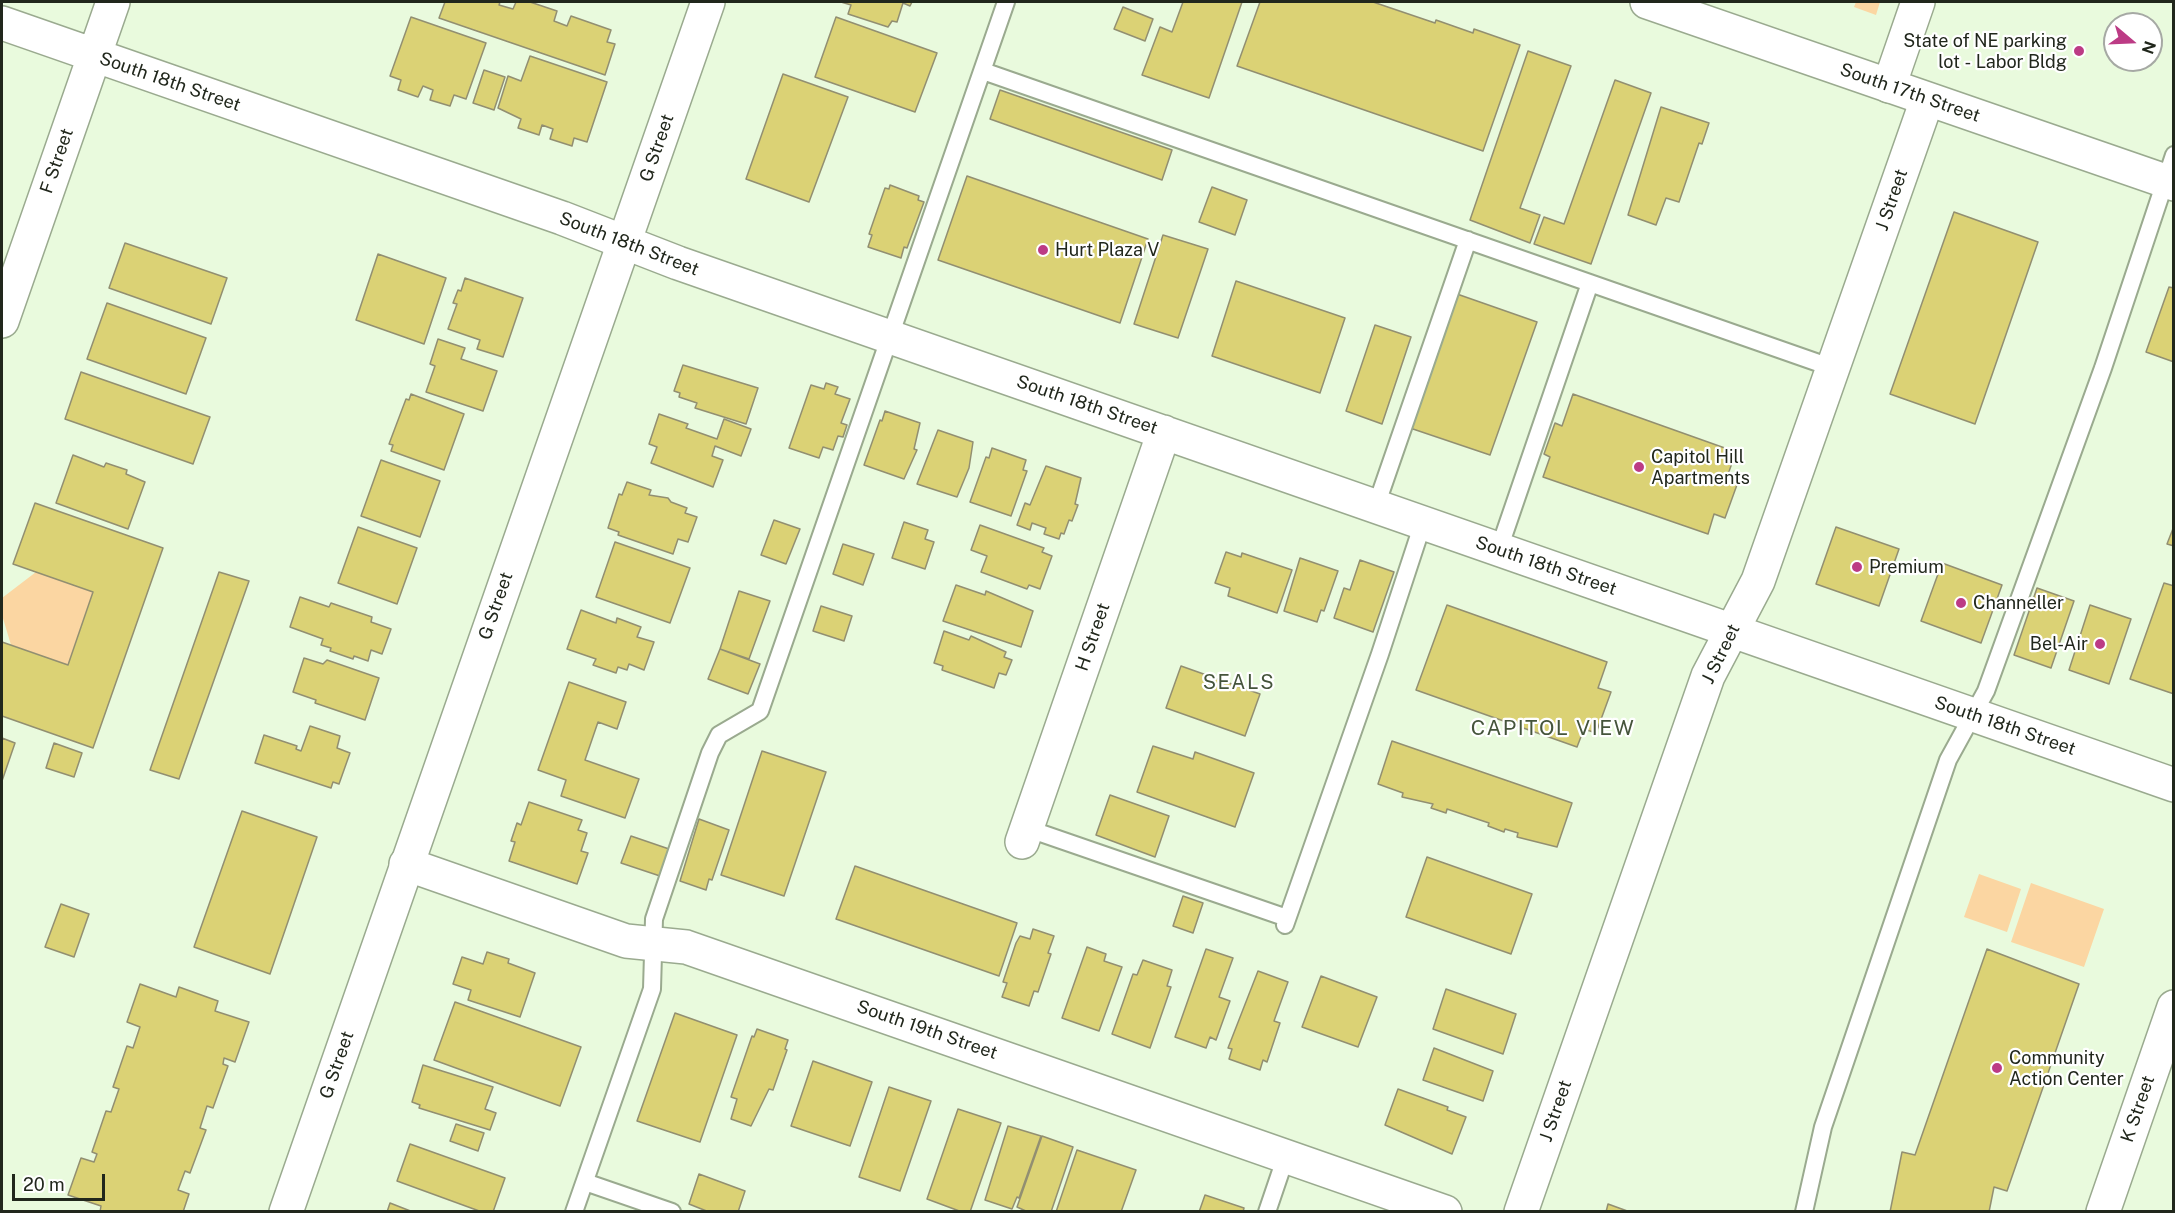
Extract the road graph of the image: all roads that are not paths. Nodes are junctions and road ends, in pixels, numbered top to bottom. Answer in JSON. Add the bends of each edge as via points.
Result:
{"nodes":[{"id":1,"x":113,"y":2,"type":"edge"},
{"id":2,"x":708,"y":2,"type":"edge"},
{"id":3,"x":1006,"y":2,"type":"edge"},
{"id":4,"x":1647,"y":2,"type":"edge"},
{"id":5,"x":1918,"y":2,"type":"edge"},
{"id":6,"x":2,"y":23,"type":"edge"},
{"id":7,"x":95,"y":56,"type":"junction"},
{"id":8,"x":983,"y":71,"type":"junction"},
{"id":9,"x":1889,"y":86,"type":"junction"},
{"id":10,"x":1927,"y":100,"type":"junction"},
{"id":11,"x":2170,"y":173,"type":"edge"},
{"id":12,"x":1468,"y":240,"type":"junction"},
{"id":13,"x":624,"y":242,"type":"junction"},
{"id":14,"x":1590,"y":283,"type":"junction"},
{"id":15,"x":2,"y":321,"type":"edge"},
{"id":16,"x":890,"y":337,"type":"junction"},
{"id":17,"x":1833,"y":368,"type":"junction"},
{"id":18,"x":1164,"y":432,"type":"junction"},
{"id":19,"x":1376,"y":506,"type":"junction"},
{"id":20,"x":1422,"y":523,"type":"junction"},
{"id":21,"x":1499,"y":549,"type":"junction"},
{"id":22,"x":1732,"y":632,"type":"junction"},
{"id":23,"x":1974,"y":715,"type":"junction"},
{"id":24,"x":2174,"y":785,"type":"edge"},
{"id":25,"x":1024,"y":835,"type":"joint"},
{"id":26,"x":406,"y":864,"type":"junction"},
{"id":27,"x":654,"y":944,"type":"junction"},
{"id":28,"x":2174,"y":1007,"type":"edge"},
{"id":29,"x":1286,"y":1156,"type":"junction"},
{"id":30,"x":585,"y":1182,"type":"junction"},
{"id":31,"x":286,"y":1212,"type":"edge"},
{"id":32,"x":574,"y":1212,"type":"edge"},
{"id":33,"x":672,"y":1212,"type":"edge"},
{"id":34,"x":1266,"y":1212,"type":"edge"},
{"id":35,"x":1445,"y":1212,"type":"edge"},
{"id":36,"x":1521,"y":1212,"type":"edge"},
{"id":37,"x":1804,"y":1212,"type":"edge"},
{"id":38,"x":2103,"y":1212,"type":"edge"}],
"edges":[{"from":1,"to":7,"type":"street","name":"F Street"},
{"from":2,"to":13,"type":"street","name":"G Street"},
{"from":3,"to":8,"type":"lane"},
{"from":4,"to":9,"type":"street","name":"South 17th Street"},
{"from":5,"to":9,"type":"street"},
{"from":6,"to":7,"type":"street","name":"South 18th Street"},
{"from":7,"to":13,"type":"street","name":"South 18th Street"},
{"from":7,"to":15,"type":"street","name":"F Street"},
{"from":8,"to":12,"type":"lane"},
{"from":8,"to":16,"type":"lane"},
{"from":9,"to":10,"type":"street","name":"South 17th Street"},
{"from":10,"to":11,"type":"street","name":"South 17th Street"},
{"from":10,"to":17,"type":"street","name":"J Street"},
{"from":11,"to":23,"type":"lane","via":[[2103,368]]},
{"from":12,"to":14,"type":"lane"},
{"from":12,"to":19,"type":"lane"},
{"from":13,"to":16,"type":"street","name":"South 18th Street"},
{"from":13,"to":26,"type":"street","name":"G Street"},
{"from":14,"to":17,"type":"lane"},
{"from":14,"to":21,"type":"lane"},
{"from":16,"to":18,"type":"street","name":"South 18th Street"},
{"from":16,"to":27,"type":"lane","via":[[760,711],[719,735],[710,753],[654,919]]},
{"from":17,"to":22,"type":"street","name":"J Street","via":[[1758,581]]},
{"from":18,"to":19,"type":"street","name":"South 18th Street"},
{"from":18,"to":25,"type":"street","name":"H Street"},
{"from":19,"to":20,"type":"street","name":"South 18th Street"},
{"from":20,"to":21,"type":"street","name":"South 18th Street"},
{"from":20,"to":25,"type":"lane","via":[[1286,922]]},
{"from":21,"to":22,"type":"street","name":"South 18th Street"},
{"from":22,"to":23,"type":"street","name":"South 18th Street"},
{"from":22,"to":36,"type":"street","name":"J Street","via":[[1708,676]]},
{"from":23,"to":24,"type":"street","name":"South 18th Street"},
{"from":23,"to":37,"type":"lane","via":[[1941,779],[1823,1127]]},
{"from":26,"to":27,"type":"street","name":"South 19th Street","via":[[626,941]]},
{"from":26,"to":31,"type":"street","name":"G Street"},
{"from":27,"to":29,"type":"street","name":"South 19th Street","via":[[686,947]]},
{"from":27,"to":30,"type":"lane","via":[[652,989]]},
{"from":28,"to":38,"type":"street","name":"K Street"},
{"from":29,"to":34,"type":"lane"},
{"from":29,"to":35,"type":"street","name":"South 19th Street"},
{"from":30,"to":32,"type":"lane"},
{"from":30,"to":33,"type":"lane"}]}
